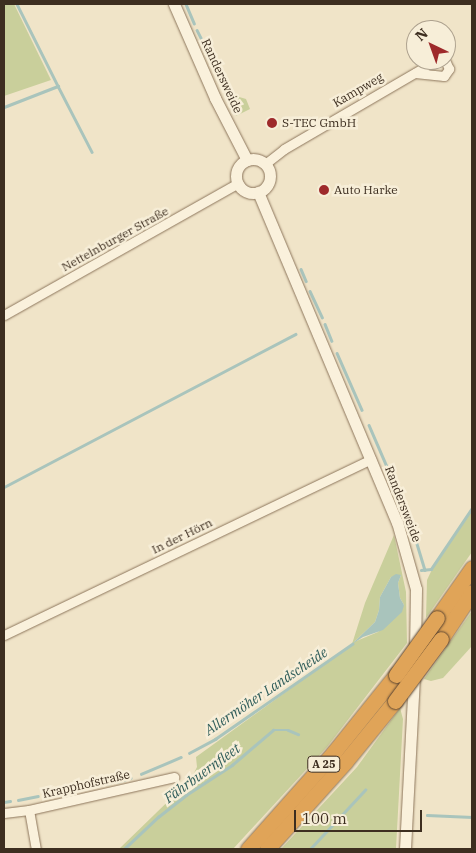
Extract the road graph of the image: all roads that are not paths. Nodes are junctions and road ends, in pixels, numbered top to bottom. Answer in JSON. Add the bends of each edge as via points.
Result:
{"nodes":[{"id":1,"x":174,"y":4,"type":"edge"},
{"id":2,"x":419,"y":70,"type":"edge"},
{"id":3,"x":448,"y":70,"type":"edge"},
{"id":4,"x":414,"y":73,"type":"junction"},
{"id":5,"x":247,"y":160,"type":"junction"},
{"id":6,"x":265,"y":164,"type":"junction"},
{"id":7,"x":238,"y":183,"type":"junction"},
{"id":8,"x":258,"y":192,"type":"junction"},
{"id":9,"x":4,"y":315,"type":"edge"},
{"id":10,"x":371,"y":459,"type":"junction"},
{"id":11,"x":472,"y":568,"type":"edge"},
{"id":12,"x":472,"y":592,"type":"edge"},
{"id":13,"x":4,"y":635,"type":"edge"},
{"id":14,"x":174,"y":777,"type":"dead end"},
{"id":15,"x":29,"y":810,"type":"junction"},
{"id":16,"x":4,"y":813,"type":"edge"},
{"id":17,"x":36,"y":849,"type":"edge"},
{"id":18,"x":248,"y":849,"type":"edge"},
{"id":19,"x":267,"y":849,"type":"edge"},
{"id":20,"x":405,"y":849,"type":"edge"}],
"edges":[{"from":1,"to":5,"type":"street","name":"Randersweide"},
{"from":2,"to":4,"type":"street","name":"Kampweg"},
{"from":3,"to":4,"type":"street","via":[[444,76]]},
{"from":4,"to":6,"type":"street","name":"Kampweg","via":[[284,149]]},
{"from":5,"to":6,"type":"street"},
{"from":5,"to":7,"type":"street","via":[[237,172]]},
{"from":6,"to":8,"type":"street","via":[[269,170],[269,181]]},
{"from":7,"to":8,"type":"street","via":[[246,191]]},
{"from":7,"to":9,"type":"street","name":"Nettelnburger Straße"},
{"from":8,"to":10,"type":"street","name":"Randersweide"},
{"from":10,"to":13,"type":"street","name":"In der Hörn"},
{"from":10,"to":20,"type":"street","name":"Randersweide","via":[[404,542],[417,604]]},
{"from":11,"to":18,"type":"highway","number":"A 25","bridge":true,"via":[[396,675],[334,752]]},
{"from":12,"to":19,"type":"highway","number":"A 25","bridge":true,"via":[[396,701]]},
{"from":14,"to":15,"type":"street","name":"Krapphofstraße"},
{"from":15,"to":16,"type":"street","name":"Krapphofstraße"},
{"from":15,"to":17,"type":"street"}]}
